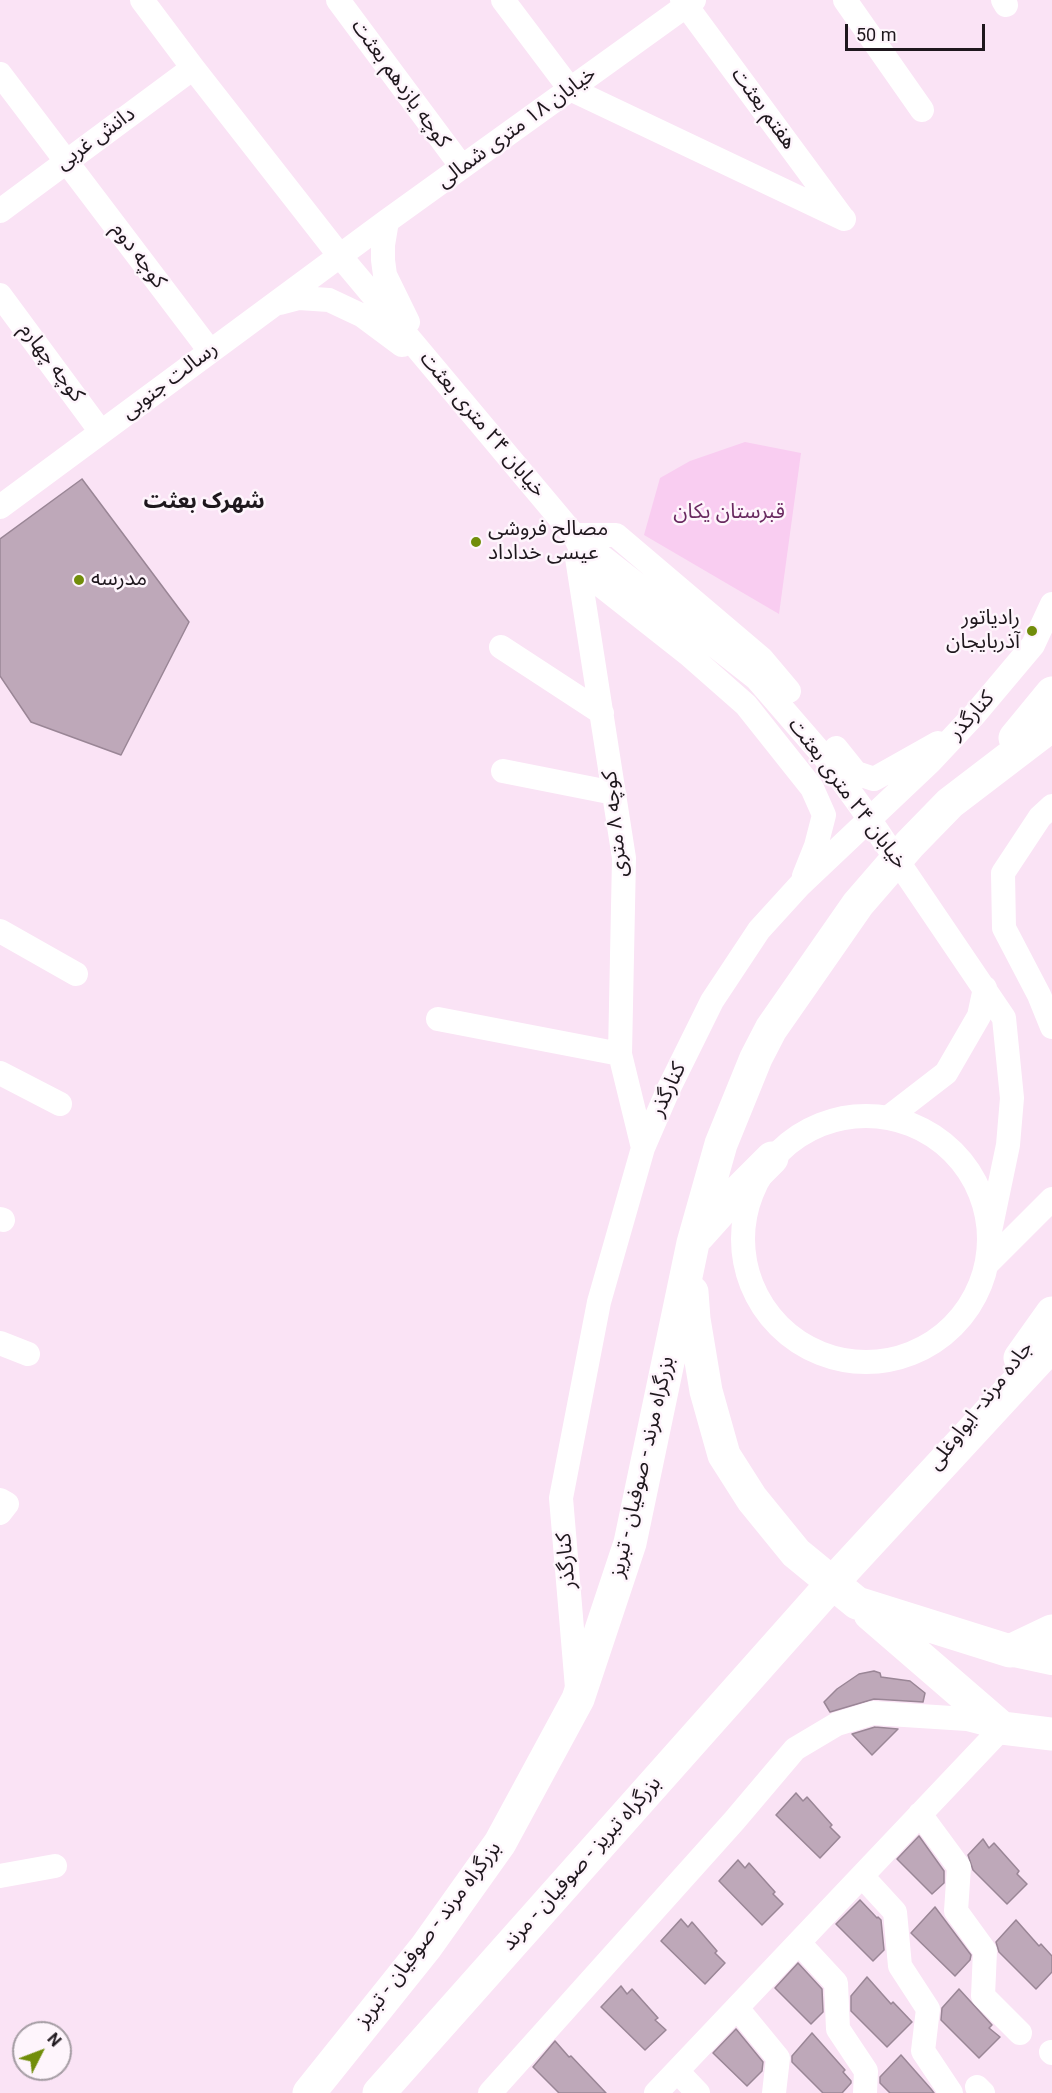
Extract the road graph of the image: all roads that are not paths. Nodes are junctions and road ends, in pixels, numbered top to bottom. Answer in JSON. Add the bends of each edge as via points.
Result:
{"nodes":[{"id":1,"x":142,"y":0,"type":"edge"},
{"id":2,"x":338,"y":0,"type":"edge"},
{"id":3,"x":503,"y":0,"type":"edge"},
{"id":4,"x":845,"y":0,"type":"edge"},
{"id":5,"x":687,"y":2,"type":"edge"},
{"id":6,"x":193,"y":68,"type":"junction"},
{"id":7,"x":0,"y":74,"type":"edge"},
{"id":8,"x":570,"y":90,"type":"junction"},
{"id":9,"x":922,"y":110,"type":"dead end"},
{"id":10,"x":67,"y":161,"type":"junction"},
{"id":11,"x":462,"y":167,"type":"junction"},
{"id":12,"x":0,"y":211,"type":"edge"},
{"id":13,"x":387,"y":221,"type":"junction"},
{"id":14,"x":340,"y":256,"type":"junction"},
{"id":15,"x":0,"y":295,"type":"edge"},
{"id":16,"x":275,"y":304,"type":"junction"},
{"id":17,"x":210,"y":351,"type":"junction"},
{"id":18,"x":430,"y":364,"type":"junction"},
{"id":19,"x":101,"y":432,"type":"junction"},
{"id":20,"x":0,"y":507,"type":"edge"},
{"id":21,"x":574,"y":535,"type":"junction"},
{"id":22,"x":1052,"y":604,"type":"edge"},
{"id":23,"x":501,"y":648,"type":"dead end"},
{"id":24,"x":1052,"y":693,"type":"edge"},
{"id":25,"x":602,"y":713,"type":"junction"},
{"id":26,"x":1052,"y":725,"type":"edge"},
{"id":27,"x":958,"y":732,"type":"junction"},
{"id":28,"x":503,"y":771,"type":"dead end"},
{"id":29,"x":614,"y":793,"type":"junction"},
{"id":30,"x":950,"y":803,"type":"junction"},
{"id":31,"x":1052,"y":806,"type":"edge"},
{"id":32,"x":800,"y":885,"type":"junction"},
{"id":33,"x":0,"y":931,"type":"edge"},
{"id":34,"x":76,"y":974,"type":"dead end"},
{"id":35,"x":984,"y":988,"type":"junction"},
{"id":36,"x":438,"y":1019,"type":"dead end"},
{"id":37,"x":1052,"y":1027,"type":"edge"},
{"id":38,"x":620,"y":1054,"type":"junction"},
{"id":39,"x":0,"y":1073,"type":"edge"},
{"id":40,"x":738,"y":1101,"type":"junction"},
{"id":41,"x":60,"y":1104,"type":"dead end"},
{"id":42,"x":889,"y":1117,"type":"junction"},
{"id":43,"x":643,"y":1148,"type":"junction"},
{"id":44,"x":772,"y":1158,"type":"joint"},
{"id":45,"x":1052,"y":1199,"type":"edge"},
{"id":46,"x":743,"y":1202,"type":"junction"},
{"id":47,"x":990,"y":1231,"type":"junction"},
{"id":48,"x":693,"y":1243,"type":"junction"},
{"id":49,"x":988,"y":1263,"type":"junction"},
{"id":50,"x":1052,"y":1313,"type":"edge"},
{"id":51,"x":0,"y":1343,"type":"edge"},
{"id":52,"x":1052,"y":1345,"type":"edge"},
{"id":53,"x":28,"y":1354,"type":"dead end"},
{"id":54,"x":909,"y":1499,"type":"junction"},
{"id":55,"x":858,"y":1603,"type":"junction"},
{"id":56,"x":1052,"y":1631,"type":"edge"},
{"id":57,"x":1010,"y":1651,"type":"junction"},
{"id":58,"x":1052,"y":1660,"type":"edge"},
{"id":59,"x":578,"y":1699,"type":"junction"},
{"id":60,"x":1002,"y":1728,"type":"junction"},
{"id":61,"x":1052,"y":1734,"type":"edge"},
{"id":62,"x":920,"y":1814,"type":"junction"},
{"id":63,"x":55,"y":1866,"type":"dead end"},
{"id":64,"x":0,"y":1876,"type":"edge"},
{"id":65,"x":862,"y":1876,"type":"junction"},
{"id":66,"x":798,"y":1943,"type":"junction"},
{"id":67,"x":737,"y":2008,"type":"junction"},
{"id":68,"x":1020,"y":2033,"type":"dead end"},
{"id":69,"x":677,"y":2071,"type":"junction"},
{"id":70,"x":309,"y":2093,"type":"edge"},
{"id":71,"x":379,"y":2093,"type":"edge"},
{"id":72,"x":490,"y":2093,"type":"edge"},
{"id":73,"x":656,"y":2093,"type":"edge"},
{"id":74,"x":698,"y":2093,"type":"edge"},
{"id":75,"x":774,"y":2093,"type":"edge"},
{"id":76,"x":865,"y":2093,"type":"edge"},
{"id":77,"x":951,"y":2093,"type":"edge"}],
"edges":[{"from":1,"to":6,"type":"street","name":"خیابان ۲۴ متری بعثت"},
{"from":2,"to":11,"type":"street","name":"کوچه یازدهم بعثت"},
{"from":3,"to":8,"type":"street"},
{"from":4,"to":9,"type":"street"},
{"from":5,"to":8,"type":"street","name":"خیابان ۱۸ متری شمالی"},
{"from":5,"to":8,"type":"street","name":"هفتم بعثت","via":[[844,219]]},
{"from":6,"to":10,"type":"street","name":"دانش غربی"},
{"from":6,"to":14,"type":"street","name":"خیابان ۲۴ متری بعثت"},
{"from":7,"to":10,"type":"street","name":"کوچه دوم"},
{"from":8,"to":11,"type":"street","name":"خیابان ۱۸ متری شمالی"},
{"from":10,"to":12,"type":"street","name":"دانش غربی"},
{"from":10,"to":17,"type":"street","name":"کوچه دوم"},
{"from":11,"to":13,"type":"street","name":"خیابان ۱۸ متری شمالی"},
{"from":13,"to":14,"type":"street","name":"خیابان ۱۸ متری شمالی"},
{"from":13,"to":18,"type":"street","via":[[385,275]]},
{"from":14,"to":16,"type":"street","name":"رسالت جنوبی"},
{"from":14,"to":18,"type":"street","name":"خیابان ۲۴ متری بعثت"},
{"from":15,"to":19,"type":"street","name":"کوچه چهارم"},
{"from":16,"to":17,"type":"street","name":"رسالت جنوبی"},
{"from":16,"to":18,"type":"street","via":[[316,297],[342,304]]},
{"from":17,"to":19,"type":"street","name":"رسالت جنوبی"},
{"from":18,"to":21,"type":"street","name":"خیابان ۲۴ متری بعثت"},
{"from":19,"to":20,"type":"street","name":"رسالت جنوبی"},
{"from":21,"to":25,"type":"street","name":"کوچه ۸ متری"},
{"from":21,"to":27,"type":"street","via":[[616,535],[762,659],[856,773],[874,779]]},
{"from":21,"to":32,"type":"street","via":[[598,583],[746,705],[812,788],[824,815]]},
{"from":21,"to":35,"type":"street","name":"خیابان ۲۴ متری بعثت","via":[[756,678],[827,760]]},
{"from":22,"to":27,"type":"street","name":"کنارگذر","via":[[1033,645]]},
{"from":23,"to":25,"type":"street"},
{"from":24,"to":30,"type":"highway","via":[[1025,727]]},
{"from":25,"to":29,"type":"street","name":"کوچه ۸ متری"},
{"from":26,"to":30,"type":"highway"},
{"from":27,"to":32,"type":"street","name":"کنارگذر"},
{"from":28,"to":29,"type":"street"},
{"from":29,"to":38,"type":"street","name":"کوچه ۸ متری","via":[[624,858]]},
{"from":30,"to":40,"type":"highway","name":"بزرگراه مرند - صوفیان - تبریز","via":[[858,904],[771,1029]]},
{"from":31,"to":37,"type":"street","via":[[1040,817],[1003,873],[1004,928]]},
{"from":32,"to":43,"type":"street","name":"کنارگذر","via":[[759,930],[712,1001]]},
{"from":33,"to":34,"type":"street"},
{"from":35,"to":42,"type":"street","via":[[978,1016],[946,1073]]},
{"from":35,"to":47,"type":"street","name":"خیابان ۲۴ متری بعثت","via":[[1004,1018],[1012,1098],[1008,1145]]},
{"from":36,"to":38,"type":"street"},
{"from":38,"to":43,"type":"street","name":"کوچه ۸ متری"},
{"from":39,"to":41,"type":"street"},
{"from":40,"to":46,"type":"highway"},
{"from":40,"to":48,"type":"highway","name":"بزرگراه مرند - صوفیان - تبریز","via":[[721,1144]]},
{"from":42,"to":44,"type":"street","via":[[856,1116],[825,1122],[796,1137]]},
{"from":42,"to":47,"type":"street","via":[[920,1128],[947,1145],[962,1161],[984,1199]]},
{"from":43,"to":59,"type":"street","name":"کنارگذر","via":[[599,1302],[561,1498]]},
{"from":44,"to":46,"type":"highway"},
{"from":45,"to":49,"type":"street"},
{"from":46,"to":48,"type":"highway"},
{"from":46,"to":49,"type":"street","via":[[742,1248],[749,1280],[764,1309],[785,1333],[813,1351],[843,1361],[876,1363],[907,1357],[936,1342],[967,1312],[978,1294]]},
{"from":47,"to":49,"type":"street"},
{"from":48,"to":55,"type":"highway","via":[[694,1319],[706,1391],[724,1455],[752,1499],[796,1553]]},
{"from":48,"to":59,"type":"highway","name":"بزرگراه مرند - صوفیان - تبریز","via":[[630,1544]]},
{"from":50,"to":54,"type":"highway","name":"جاده مرند- ایواوغلی"},
{"from":51,"to":53,"type":"street"},
{"from":52,"to":54,"type":"highway"},
{"from":54,"to":71,"type":"highway","name":"بزرگراه تبریز - صوفیان - مرند"},
{"from":55,"to":57,"type":"highway"},
{"from":55,"to":60,"type":"highway"},
{"from":56,"to":57,"type":"highway"},
{"from":57,"to":58,"type":"main road"},
{"from":59,"to":70,"type":"highway","name":"بزرگراه مرند - صوفیان - تبریز","via":[[500,1843],[426,1947]]},
{"from":60,"to":61,"type":"highway"},
{"from":60,"to":62,"type":"street"},
{"from":60,"to":72,"type":"street","via":[[967,1719],[873,1713],[837,1724],[795,1749]]},
{"from":62,"to":65,"type":"street"},
{"from":62,"to":68,"type":"street","via":[[958,1867],[956,1911],[985,1951],[983,1996]]},
{"from":63,"to":64,"type":"street"},
{"from":65,"to":66,"type":"street"},
{"from":65,"to":77,"type":"street","via":[[895,1912],[900,1966],[928,2009],[923,2051]]},
{"from":66,"to":67,"type":"street"},
{"from":66,"to":76,"type":"street","via":[[836,1983],[838,2029],[866,2071]]},
{"from":67,"to":69,"type":"street"},
{"from":67,"to":75,"type":"street","via":[[778,2058]]},
{"from":69,"to":73,"type":"street"},
{"from":69,"to":74,"type":"street"}]}
